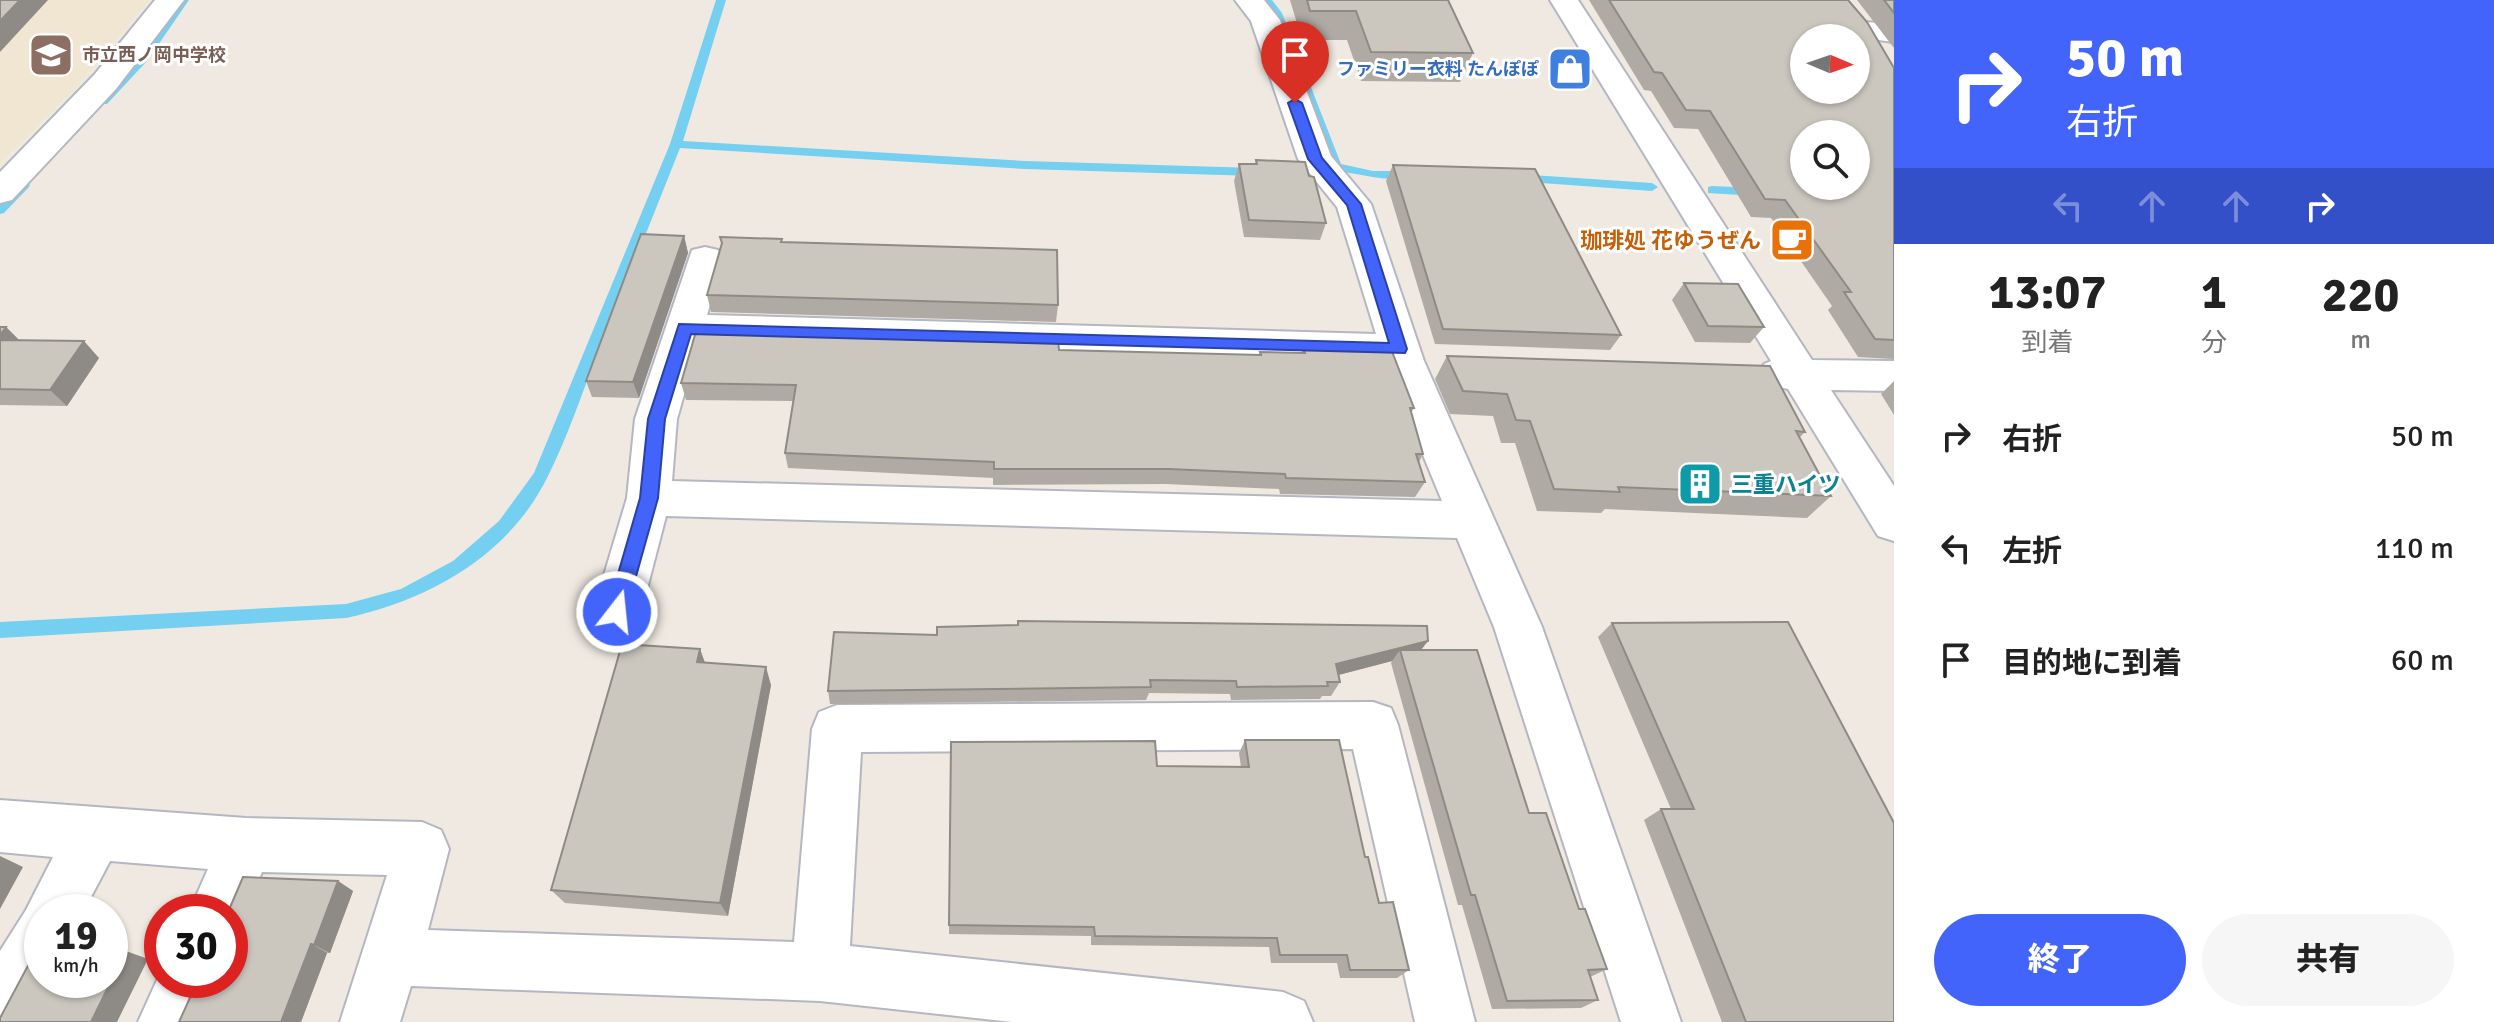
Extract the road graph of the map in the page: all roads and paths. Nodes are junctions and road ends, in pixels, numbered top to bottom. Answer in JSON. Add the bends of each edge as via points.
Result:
{"nodes":[{"id":1,"x":170,"y":0,"type":"edge"},
{"id":2,"x":1249,"y":0,"type":"edge"},
{"id":3,"x":1564,"y":0,"type":"edge"},
{"id":4,"x":1894,"y":33,"type":"edge"},
{"id":5,"x":1886,"y":65,"type":"edge"},
{"id":6,"x":0,"y":192,"type":"edge"},
{"id":7,"x":705,"y":259,"type":"dead end"},
{"id":8,"x":684,"y":328,"type":"junction"},
{"id":9,"x":1402,"y":355,"type":"junction"},
{"id":10,"x":1451,"y":363,"type":"edge"},
{"id":11,"x":1737,"y":372,"type":"edge"},
{"id":12,"x":1801,"y":375,"type":"junction"},
{"id":13,"x":1894,"y":376,"type":"edge"},
{"id":14,"x":649,"y":498,"type":"junction"},
{"id":15,"x":1473,"y":520,"type":"junction"},
{"id":16,"x":1894,"y":523,"type":"edge"},
{"id":17,"x":617,"y":612,"type":"dead end"},
{"id":18,"x":0,"y":826,"type":"edge"},
{"id":19,"x":96,"y":832,"type":"junction"},
{"id":20,"x":246,"y":845,"type":"junction"},
{"id":21,"x":63,"y":894,"type":"edge"},
{"id":22,"x":225,"y":894,"type":"edge"},
{"id":23,"x":392,"y":957,"type":"junction"},
{"id":24,"x":24,"y":965,"type":"edge"},
{"id":25,"x":820,"y":972,"type":"junction"},
{"id":26,"x":179,"y":998,"type":"edge"},
{"id":27,"x":0,"y":1009,"type":"edge"},
{"id":28,"x":168,"y":1022,"type":"edge"},
{"id":29,"x":370,"y":1022,"type":"edge"},
{"id":30,"x":1283,"y":1022,"type":"edge"},
{"id":31,"x":1445,"y":1022,"type":"edge"},
{"id":32,"x":1651,"y":1022,"type":"edge"}],
"edges":[{"from":1,"to":6,"type":"street","via":[[105,82]]},
{"from":2,"to":9,"type":"street","via":[[1265,20],[1315,159],[1354,204]]},
{"from":3,"to":12,"type":"street"},
{"from":4,"to":5,"type":"street","via":[[1855,21]]},
{"from":7,"to":8,"type":"street"},
{"from":8,"to":9,"type":"street"},
{"from":8,"to":14,"type":"street","via":[[656,419]]},
{"from":9,"to":10,"type":"street"},
{"from":9,"to":15,"type":"street"},
{"from":11,"to":12,"type":"street"},
{"from":12,"to":13,"type":"street"},
{"from":12,"to":16,"type":"street"},
{"from":14,"to":15,"type":"street"},
{"from":14,"to":17,"type":"street"},
{"from":15,"to":32,"type":"street","via":[[1518,627]]},
{"from":18,"to":19,"type":"street"},
{"from":19,"to":20,"type":"street"},
{"from":19,"to":21,"type":"street"},
{"from":20,"to":22,"type":"street"},
{"from":20,"to":23,"type":"street","via":[[422,849]]},
{"from":23,"to":25,"type":"street"},
{"from":23,"to":29,"type":"street"},
{"from":24,"to":27,"type":"street"},
{"from":25,"to":30,"type":"street"},
{"from":25,"to":31,"type":"street","via":[[837,729],[1373,725]]},
{"from":26,"to":28,"type":"street"}]}
